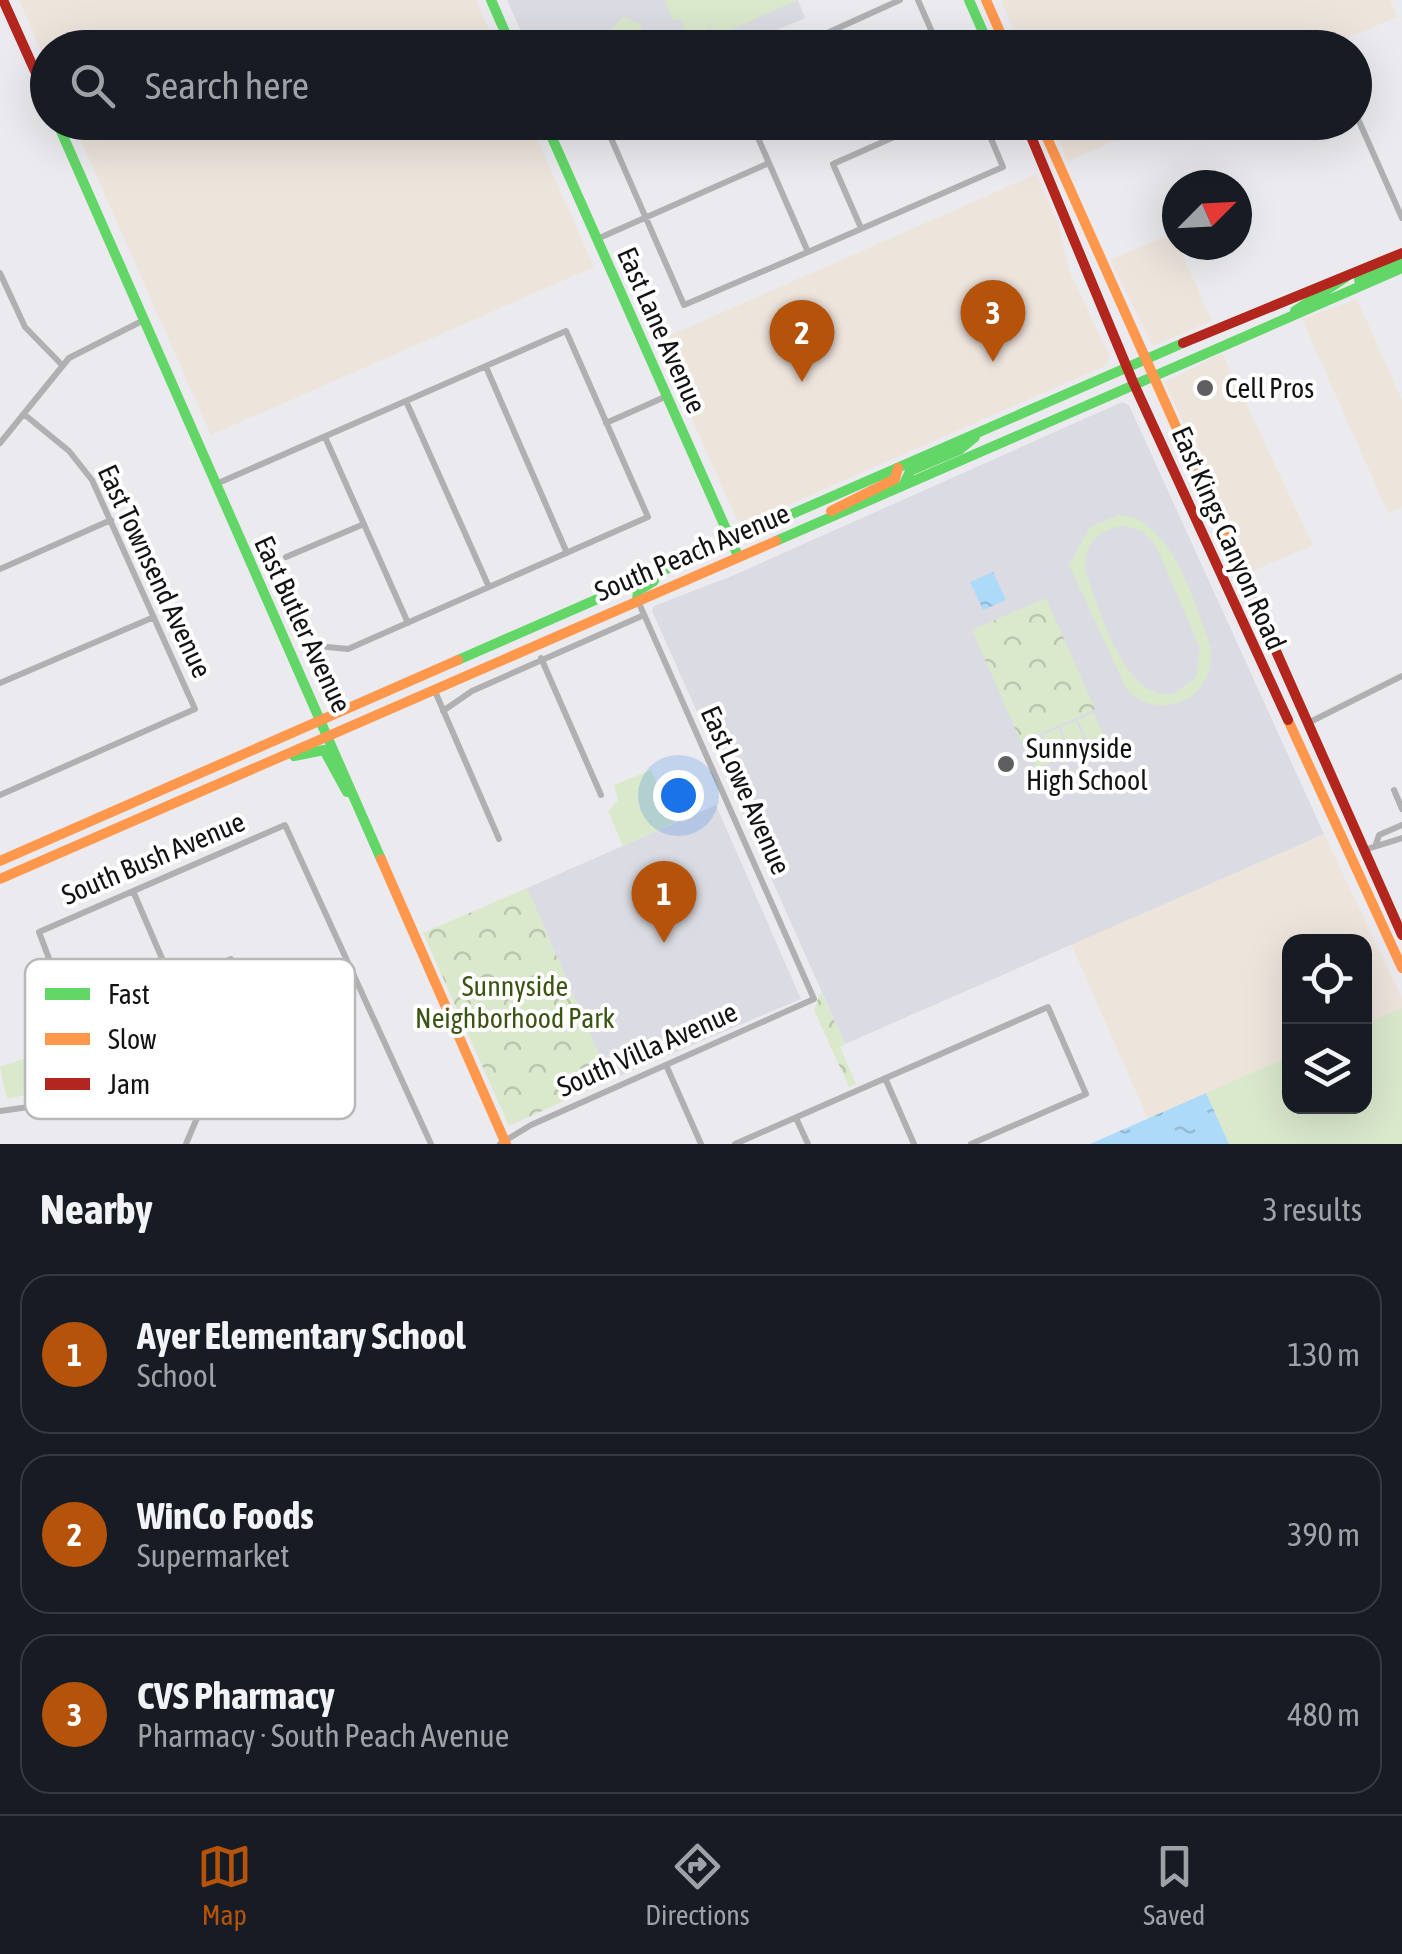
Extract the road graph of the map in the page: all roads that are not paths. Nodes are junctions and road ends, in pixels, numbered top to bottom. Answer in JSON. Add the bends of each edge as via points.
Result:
{"nodes":[{"id":1,"x":491,"y":0,"type":"edge"},
{"id":2,"x":900,"y":0,"type":"edge"},
{"id":3,"x":918,"y":0,"type":"edge"},
{"id":4,"x":969,"y":0,"type":"edge"},
{"id":5,"x":986,"y":0,"type":"edge"},
{"id":6,"x":4,"y":8,"type":"edge"},
{"id":7,"x":504,"y":30,"type":"edge"},
{"id":8,"x":834,"y":30,"type":"edge"},
{"id":9,"x":931,"y":30,"type":"edge"},
{"id":10,"x":982,"y":30,"type":"edge"},
{"id":11,"x":999,"y":30,"type":"edge"},
{"id":12,"x":30,"y":62,"type":"edge"},
{"id":13,"x":65,"y":140,"type":"edge"},
{"id":14,"x":554,"y":140,"type":"edge"},
{"id":15,"x":612,"y":140,"type":"edge"},
{"id":16,"x":759,"y":140,"type":"edge"},
{"id":17,"x":887,"y":140,"type":"edge"},
{"id":18,"x":992,"y":140,"type":"edge"},
{"id":19,"x":1031,"y":140,"type":"edge"},
{"id":20,"x":1048,"y":140,"type":"edge"},
{"id":21,"x":1367,"y":140,"type":"edge"},
{"id":22,"x":769,"y":163,"type":"junction"},
{"id":23,"x":646,"y":218,"type":"junction"},
{"id":24,"x":1402,"y":218,"type":"edge"},
{"id":25,"x":861,"y":228,"type":"junction"},
{"id":26,"x":597,"y":239,"type":"junction"},
{"id":27,"x":808,"y":252,"type":"junction"},
{"id":28,"x":1402,"y":260,"type":"edge"},
{"id":29,"x":0,"y":272,"type":"edge"},
{"id":30,"x":1348,"y":275,"type":"junction"},
{"id":31,"x":1295,"y":311,"type":"junction"},
{"id":32,"x":145,"y":320,"type":"junction"},
{"id":33,"x":1144,"y":360,"type":"junction"},
{"id":34,"x":62,"y":365,"type":"junction"},
{"id":35,"x":486,"y":367,"type":"junction"},
{"id":36,"x":1126,"y":367,"type":"junction"},
{"id":37,"x":1151,"y":375,"type":"junction"},
{"id":38,"x":1134,"y":382,"type":"junction"},
{"id":39,"x":667,"y":396,"type":"junction"},
{"id":40,"x":406,"y":402,"type":"junction"},
{"id":41,"x":25,"y":415,"type":"junction"},
{"id":42,"x":606,"y":423,"type":"junction"},
{"id":43,"x":985,"y":429,"type":"junction"},
{"id":44,"x":326,"y":436,"type":"junction"},
{"id":45,"x":0,"y":443,"type":"edge"},
{"id":46,"x":898,"y":468,"type":"junction"},
{"id":47,"x":215,"y":484,"type":"junction"},
{"id":48,"x":904,"y":484,"type":"junction"},
{"id":49,"x":110,"y":520,"type":"junction"},
{"id":50,"x":816,"y":522,"type":"junction"},
{"id":51,"x":364,"y":524,"type":"junction"},
{"id":52,"x":731,"y":541,"type":"junction"},
{"id":53,"x":568,"y":553,"type":"junction"},
{"id":54,"x":738,"y":556,"type":"junction"},
{"id":55,"x":286,"y":557,"type":"dead end"},
{"id":56,"x":680,"y":564,"type":"junction"},
{"id":57,"x":0,"y":569,"type":"edge"},
{"id":58,"x":489,"y":587,"type":"junction"},
{"id":59,"x":637,"y":600,"type":"junction"},
{"id":60,"x":644,"y":615,"type":"junction"},
{"id":61,"x":154,"y":617,"type":"junction"},
{"id":62,"x":408,"y":623,"type":"junction"},
{"id":63,"x":327,"y":647,"type":"dead end"},
{"id":64,"x":541,"y":658,"type":"junction"},
{"id":65,"x":1402,"y":676,"type":"edge"},
{"id":66,"x":0,"y":682,"type":"edge"},
{"id":67,"x":434,"y":688,"type":"junction"},
{"id":68,"x":443,"y":710,"type":"junction"},
{"id":69,"x":320,"y":723,"type":"junction"},
{"id":70,"x":1308,"y":723,"type":"junction"},
{"id":71,"x":329,"y":734,"type":"junction"},
{"id":72,"x":267,"y":762,"type":"junction"},
{"id":73,"x":1395,"y":789,"type":"edge"},
{"id":74,"x":0,"y":795,"type":"edge"},
{"id":75,"x":601,"y":796,"type":"dead end"},
{"id":76,"x":356,"y":801,"type":"junction"},
{"id":77,"x":1402,"y":809,"type":"edge"},
{"id":78,"x":1402,"y":825,"type":"edge"},
{"id":79,"x":1402,"y":838,"type":"edge"},
{"id":80,"x":499,"y":840,"type":"dead end"},
{"id":81,"x":1376,"y":844,"type":"junction"},
{"id":82,"x":1364,"y":850,"type":"junction"},
{"id":83,"x":0,"y":862,"type":"edge"},
{"id":84,"x":0,"y":879,"type":"edge"},
{"id":85,"x":133,"y":891,"type":"junction"},
{"id":86,"x":1402,"y":935,"type":"edge"},
{"id":87,"x":49,"y":959,"type":"edge"},
{"id":88,"x":162,"y":959,"type":"edge"},
{"id":89,"x":346,"y":959,"type":"edge"},
{"id":90,"x":1402,"y":968,"type":"edge"},
{"id":91,"x":355,"y":978,"type":"edge"},
{"id":92,"x":814,"y":999,"type":"joint"},
{"id":93,"x":666,"y":1065,"type":"junction"},
{"id":94,"x":885,"y":1078,"type":"junction"},
{"id":95,"x":25,"y":1108,"type":"edge"},
{"id":96,"x":0,"y":1111,"type":"edge"},
{"id":97,"x":796,"y":1118,"type":"junction"},
{"id":98,"x":198,"y":1119,"type":"edge"},
{"id":99,"x":503,"y":1143,"type":"edge"},
{"id":100,"x":186,"y":1144,"type":"edge"},
{"id":101,"x":430,"y":1144,"type":"edge"},
{"id":102,"x":701,"y":1144,"type":"edge"},
{"id":103,"x":735,"y":1144,"type":"edge"},
{"id":104,"x":808,"y":1144,"type":"edge"},
{"id":105,"x":914,"y":1144,"type":"edge"},
{"id":106,"x":971,"y":1144,"type":"edge"}],
"edges":[{"from":1,"to":7,"type":"main road"},
{"from":2,"to":8,"type":"street"},
{"from":3,"to":9,"type":"street"},
{"from":4,"to":10,"type":"main road"},
{"from":5,"to":11,"type":"main road"},
{"from":6,"to":12,"type":"main road"},
{"from":13,"to":32,"type":"main road","name":"East Butler Avenue"},
{"from":14,"to":26,"type":"main road","name":"East Lane Avenue"},
{"from":15,"to":23,"type":"street"},
{"from":16,"to":22,"type":"street"},
{"from":17,"to":25,"type":"street","via":[[833,164]]},
{"from":18,"to":25,"type":"street","via":[[1003,167]]},
{"from":19,"to":36,"type":"main road","name":"East Kings Canyon Road"},
{"from":20,"to":33,"type":"main road","name":"East Kings Canyon Road"},
{"from":21,"to":24,"type":"street"},
{"from":22,"to":23,"type":"street"},
{"from":22,"to":27,"type":"street"},
{"from":23,"to":26,"type":"street"},
{"from":23,"to":27,"type":"street","via":[[684,305]]},
{"from":25,"to":27,"type":"street"},
{"from":26,"to":39,"type":"main road","name":"East Lane Avenue"},
{"from":28,"to":30,"type":"main road","name":"South Peach Avenue"},
{"from":28,"to":31,"type":"main road","name":"South Peach Avenue"},
{"from":29,"to":34,"type":"street","via":[[25,327]]},
{"from":30,"to":31,"type":"main road"},
{"from":30,"to":33,"type":"main road","name":"South Peach Avenue"},
{"from":31,"to":37,"type":"main road","name":"South Peach Avenue"},
{"from":32,"to":34,"type":"street","via":[[90,344]]},
{"from":32,"to":47,"type":"main road","name":"East Butler Avenue"},
{"from":33,"to":36,"type":"main road","name":"South Peach Avenue"},
{"from":33,"to":37,"type":"main road","name":"East Kings Canyon Road"},
{"from":34,"to":41,"type":"street"},
{"from":35,"to":40,"type":"street"},
{"from":35,"to":42,"type":"street","via":[[566,331]]},
{"from":35,"to":53,"type":"street"},
{"from":36,"to":38,"type":"main road","name":"East Kings Canyon Road"},
{"from":36,"to":43,"type":"main road","name":"South Peach Avenue"},
{"from":37,"to":38,"type":"main road","name":"South Peach Avenue"},
{"from":37,"to":70,"type":"main road","name":"East Kings Canyon Road"},
{"from":38,"to":48,"type":"main road","name":"South Peach Avenue"},
{"from":38,"to":90,"type":"main road","name":"East Kings Canyon Road"},
{"from":39,"to":42,"type":"street"},
{"from":39,"to":52,"type":"main road","name":"East Lane Avenue"},
{"from":40,"to":44,"type":"street"},
{"from":40,"to":58,"type":"street"},
{"from":41,"to":45,"type":"street"},
{"from":41,"to":49,"type":"street","name":"East Townsend Avenue","via":[[83,466]]},
{"from":42,"to":53,"type":"street","via":[[648,517]]},
{"from":43,"to":46,"type":"main road","name":"South Peach Avenue"},
{"from":43,"to":48,"type":"main road","via":[[959,450],[907,473]]},
{"from":44,"to":47,"type":"street"},
{"from":44,"to":51,"type":"street"},
{"from":46,"to":50,"type":"main road","via":[[895,479]]},
{"from":46,"to":52,"type":"main road","name":"South Peach Avenue"},
{"from":47,"to":69,"type":"main road","name":"East Butler Avenue"},
{"from":48,"to":50,"type":"main road","name":"South Peach Avenue"},
{"from":49,"to":57,"type":"street"},
{"from":49,"to":61,"type":"street","name":"East Townsend Avenue"},
{"from":50,"to":54,"type":"main road","name":"South Peach Avenue"},
{"from":51,"to":55,"type":"street"},
{"from":51,"to":62,"type":"street"},
{"from":52,"to":54,"type":"main road","name":"East Lane Avenue"},
{"from":52,"to":56,"type":"main road","name":"South Peach Avenue"},
{"from":53,"to":58,"type":"street"},
{"from":54,"to":59,"type":"main road","name":"South Peach Avenue"},
{"from":56,"to":59,"type":"main road","via":[[640,588]]},
{"from":56,"to":69,"type":"main road","name":"South Peach Avenue"},
{"from":58,"to":62,"type":"street"},
{"from":59,"to":60,"type":"street","name":"East Lowe Avenue"},
{"from":59,"to":67,"type":"main road","name":"South Peach Avenue"},
{"from":60,"to":64,"type":"street","name":"South Peach Avenue"},
{"from":60,"to":92,"type":"street","name":"East Lowe Avenue"},
{"from":61,"to":66,"type":"street"},
{"from":61,"to":74,"type":"street","name":"East Townsend Avenue","via":[[195,709]]},
{"from":62,"to":63,"type":"street","via":[[348,649]]},
{"from":64,"to":68,"type":"street","name":"South Peach Avenue"},
{"from":64,"to":75,"type":"street"},
{"from":65,"to":70,"type":"street"},
{"from":67,"to":68,"type":"street"},
{"from":67,"to":71,"type":"main road","name":"South Peach Avenue"},
{"from":68,"to":80,"type":"street"},
{"from":69,"to":71,"type":"main road","name":"East Butler Avenue"},
{"from":69,"to":83,"type":"main road","name":"South Peach Avenue"},
{"from":70,"to":82,"type":"main road","name":"East Kings Canyon Road"},
{"from":71,"to":72,"type":"main road","name":"South Peach Avenue"},
{"from":71,"to":76,"type":"main road","name":"East Butler Avenue"},
{"from":72,"to":76,"type":"main road","via":[[324,750]]},
{"from":72,"to":84,"type":"main road","name":"South Peach Avenue"},
{"from":73,"to":77,"type":"street"},
{"from":76,"to":99,"type":"main road","name":"East Butler Avenue"},
{"from":78,"to":81,"type":"street","via":[[1379,835]]},
{"from":79,"to":81,"type":"street"},
{"from":81,"to":82,"type":"street"},
{"from":82,"to":86,"type":"main road","name":"East Kings Canyon Road"},
{"from":85,"to":87,"type":"street","name":"South Bush Avenue","via":[[39,932]]},
{"from":85,"to":88,"type":"street"},
{"from":85,"to":89,"type":"street","name":"South Bush Avenue","via":[[286,825]]},
{"from":91,"to":101,"type":"street","name":"South Bush Avenue"},
{"from":92,"to":93,"type":"street","name":"South Villa Avenue"},
{"from":93,"to":99,"type":"street","name":"South Villa Avenue"},
{"from":93,"to":102,"type":"street"},
{"from":94,"to":97,"type":"street"},
{"from":94,"to":105,"type":"street"},
{"from":94,"to":106,"type":"street","via":[[1048,1008],[1086,1094]]},
{"from":95,"to":96,"type":"street","name":"South Bush Avenue"},
{"from":97,"to":103,"type":"street"},
{"from":97,"to":104,"type":"street"},
{"from":98,"to":100,"type":"street"}]}
